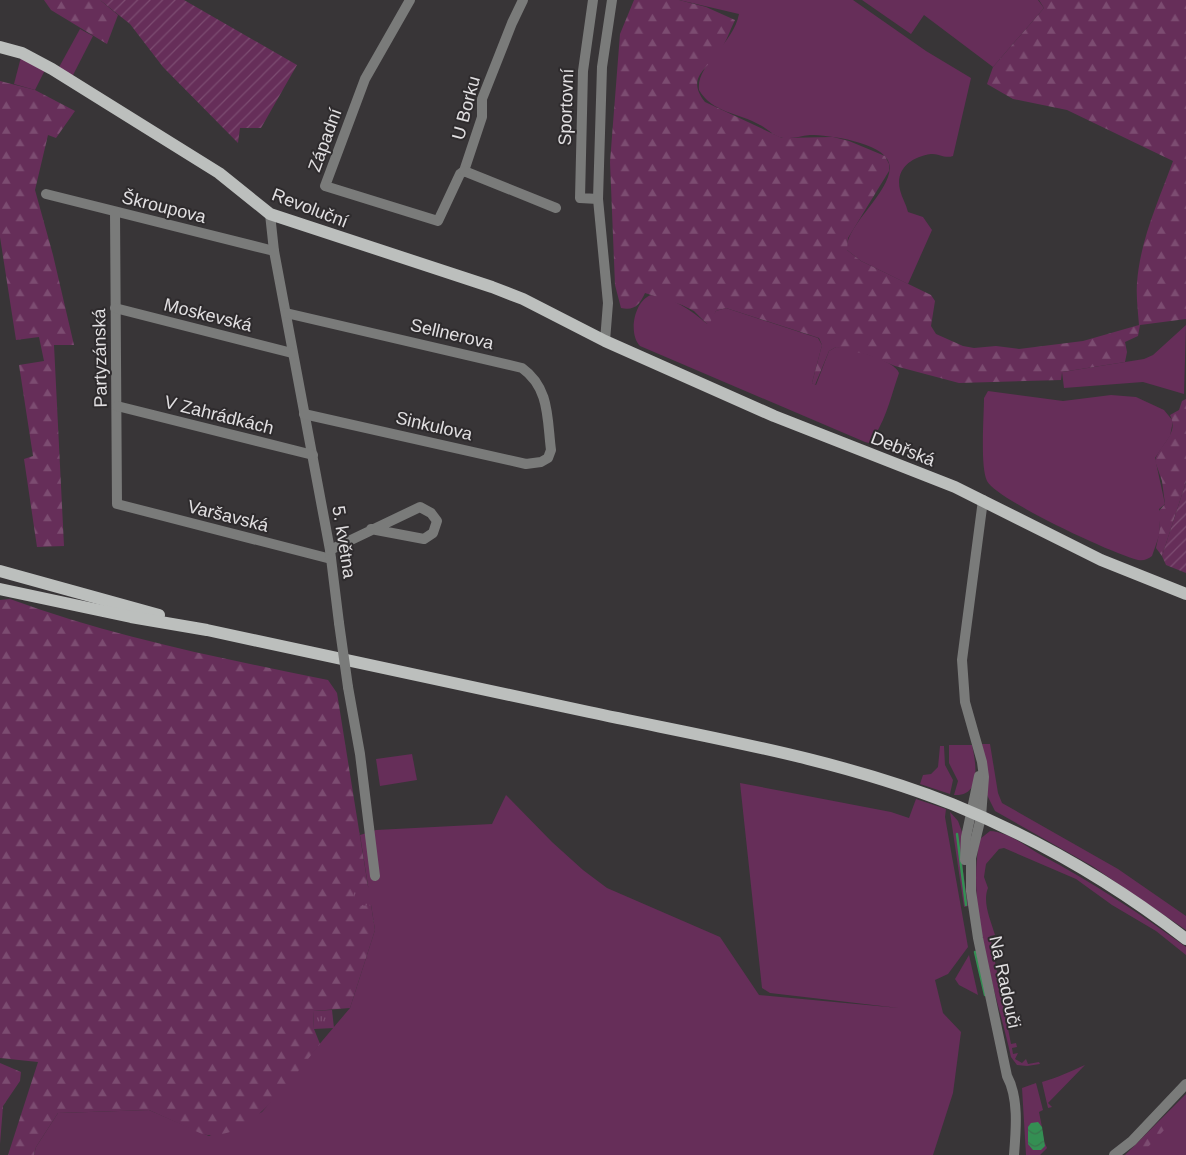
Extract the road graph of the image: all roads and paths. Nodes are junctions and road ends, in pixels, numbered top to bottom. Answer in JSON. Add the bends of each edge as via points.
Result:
{"nodes":[{"id":1,"x":410,"y":0,"type":"edge"},
{"id":2,"x":523,"y":0,"type":"edge"},
{"id":3,"x":592,"y":0,"type":"edge"},
{"id":4,"x":612,"y":0,"type":"edge"},
{"id":5,"x":0,"y":47,"type":"edge"},
{"id":6,"x":464,"y":171,"type":"junction"},
{"id":7,"x":46,"y":194,"type":"dead end"},
{"id":8,"x":598,"y":199,"type":"junction"},
{"id":9,"x":556,"y":208,"type":"dead end"},
{"id":10,"x":114,"y":212,"type":"junction"},
{"id":11,"x":270,"y":214,"type":"junction"},
{"id":12,"x":438,"y":221,"type":"joint"},
{"id":13,"x":274,"y":251,"type":"junction"},
{"id":14,"x":115,"y":308,"type":"junction"},
{"id":15,"x":286,"y":313,"type":"junction"},
{"id":16,"x":606,"y":341,"type":"junction"},
{"id":17,"x":292,"y":354,"type":"junction"},
{"id":18,"x":117,"y":406,"type":"junction"},
{"id":19,"x":304,"y":414,"type":"junction"},
{"id":20,"x":551,"y":450,"type":"joint"},
{"id":21,"x":313,"y":455,"type":"junction"},
{"id":22,"x":983,"y":500,"type":"junction"},
{"id":23,"x":117,"y":504,"type":"joint"},
{"id":24,"x":371,"y":530,"type":"junction"},
{"id":25,"x":330,"y":554,"type":"junction"},
{"id":26,"x":0,"y":571,"type":"edge"},
{"id":27,"x":0,"y":583,"type":"edge"},
{"id":28,"x":0,"y":589,"type":"edge"},
{"id":29,"x":1186,"y":594,"type":"edge"},
{"id":30,"x":50,"y":599,"type":"junction"},
{"id":31,"x":207,"y":630,"type":"junction"},
{"id":32,"x":976,"y":814,"type":"junction"},
{"id":33,"x":375,"y":876,"type":"dead end"},
{"id":34,"x":1186,"y":940,"type":"edge"},
{"id":35,"x":1186,"y":1084,"type":"edge"},
{"id":36,"x":1014,"y":1155,"type":"edge"},
{"id":37,"x":1114,"y":1155,"type":"edge"}],
"edges":[{"from":1,"to":12,"type":"street","name":"Západní","via":[[365,79],[325,186]]},
{"from":2,"to":6,"type":"street","name":"U Borku","via":[[482,99],[482,117]]},
{"from":3,"to":8,"type":"street","name":"Sportovní","via":[[583,71],[580,198]]},
{"from":4,"to":8,"type":"street","name":"Sportovní","via":[[602,67]]},
{"from":5,"to":11,"type":"main road","name":"Revoluční","via":[[22,53],[52,69],[219,173]]},
{"from":6,"to":9,"type":"street"},
{"from":6,"to":12,"type":"street","name":"U Borku"},
{"from":7,"to":10,"type":"street","name":"Škroupova"},
{"from":8,"to":16,"type":"street","name":"Sportovní","via":[[608,303]]},
{"from":10,"to":13,"type":"street","name":"Škroupova"},
{"from":10,"to":14,"type":"street","name":"Partyzánská"},
{"from":11,"to":13,"type":"street","name":"5. května"},
{"from":11,"to":16,"type":"main road","name":"Revoluční","via":[[492,287]]},
{"from":13,"to":15,"type":"street","name":"5. května"},
{"from":14,"to":17,"type":"street","name":"Moskevská"},
{"from":14,"to":18,"type":"street","name":"Partyzánská"},
{"from":15,"to":17,"type":"street","name":"5. května"},
{"from":15,"to":20,"type":"street","name":"Sellnerova","via":[[522,368],[544,393]]},
{"from":16,"to":22,"type":"main road","name":"Debřská","via":[[774,416]]},
{"from":17,"to":19,"type":"street","name":"5. května"},
{"from":18,"to":21,"type":"street","name":"V Zahrádkách"},
{"from":18,"to":23,"type":"street","name":"Partyzánská"},
{"from":19,"to":20,"type":"street","name":"Sinkulova","via":[[526,464],[541,462],[548,458]]},
{"from":19,"to":21,"type":"street","name":"5. května"},
{"from":21,"to":25,"type":"street","name":"5. května"},
{"from":22,"to":29,"type":"main road","name":"Debřská","via":[[1101,560]]},
{"from":22,"to":32,"type":"street","name":"Na Radouči","via":[[962,660],[965,702],[978,750]]},
{"from":23,"to":25,"type":"street","name":"Varšavská"},
{"from":24,"to":24,"type":"street","via":[[420,507],[437,521],[433,533],[424,539]]},
{"from":24,"to":25,"type":"street"},
{"from":25,"to":33,"type":"street","name":"5. května","bridge":true},
{"from":26,"to":31,"type":"main road","via":[[104,598]]},
{"from":27,"to":30,"type":"main road"},
{"from":28,"to":30,"type":"main road"},
{"from":30,"to":31,"type":"main road"},
{"from":31,"to":32,"type":"main road","via":[[786,754],[876,778]]},
{"from":32,"to":34,"type":"main road","via":[[1090,872]]},
{"from":32,"to":36,"type":"street","name":"Na Radouči","via":[[965,857],[966,876],[1008,1076],[1006,1089],[1014,1122]]},
{"from":35,"to":37,"type":"street","via":[[1132,1141]]}]}
